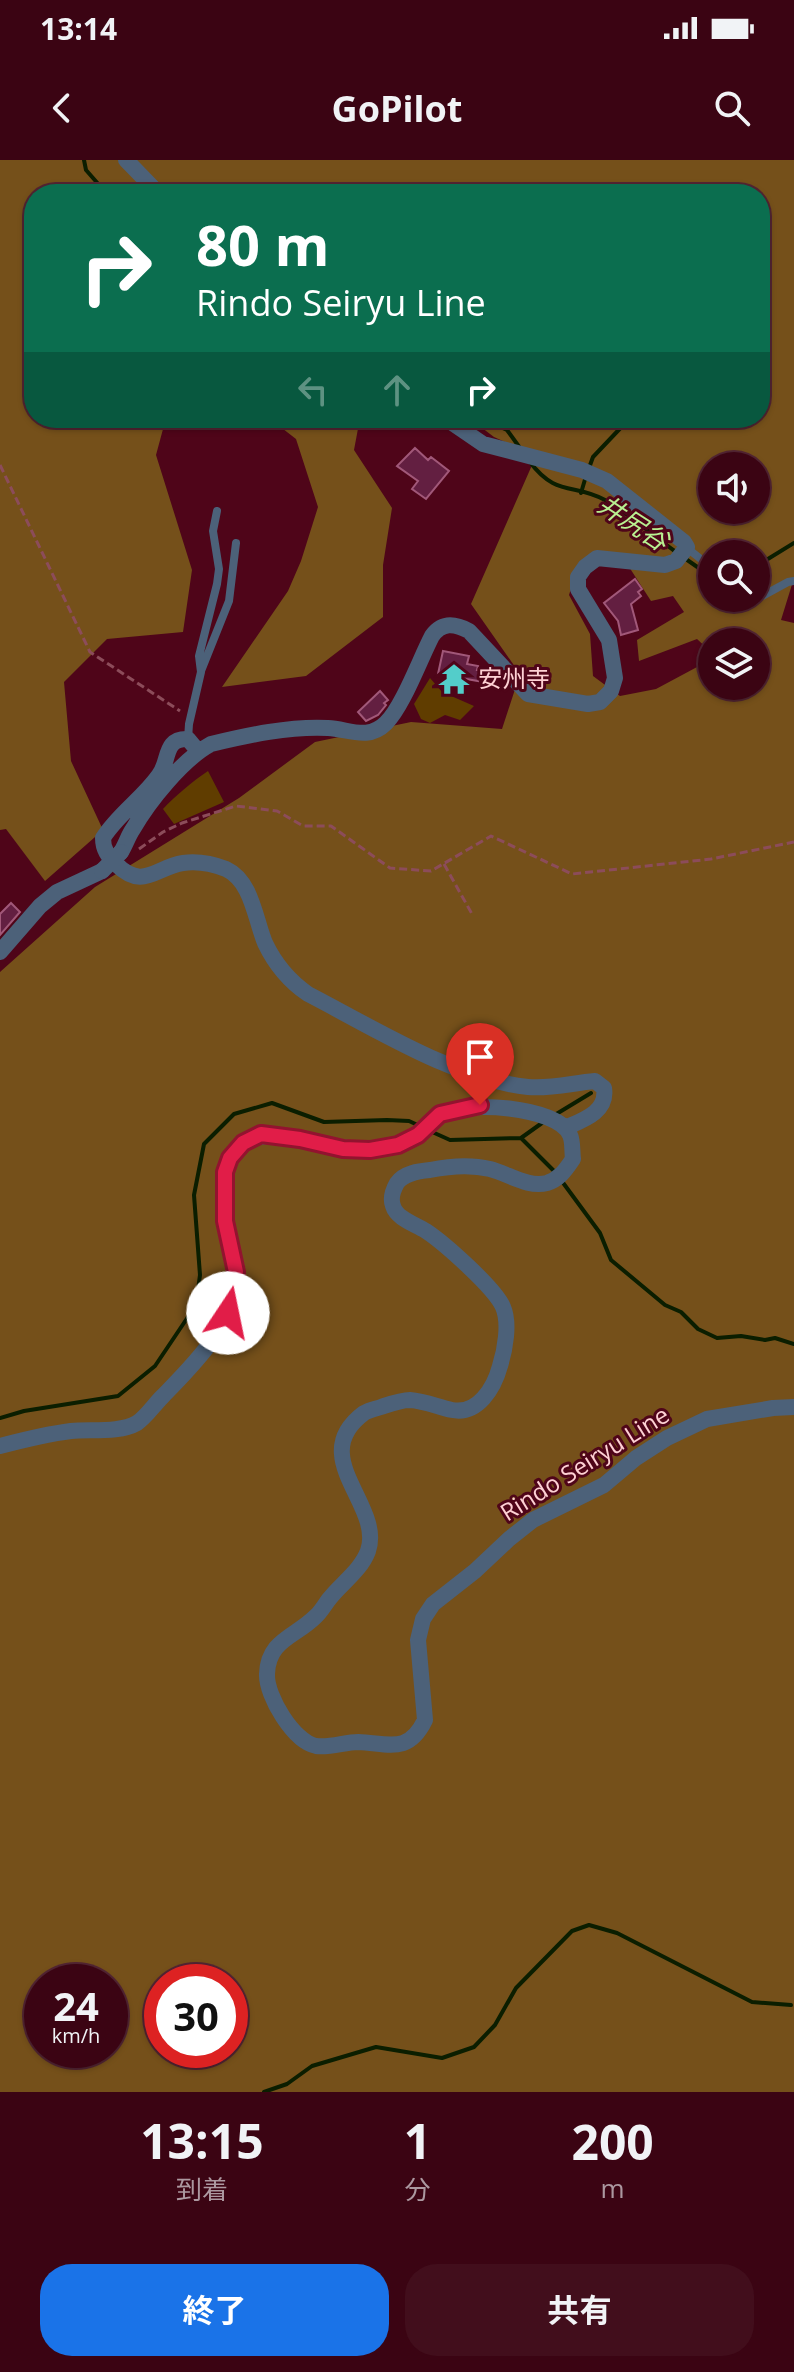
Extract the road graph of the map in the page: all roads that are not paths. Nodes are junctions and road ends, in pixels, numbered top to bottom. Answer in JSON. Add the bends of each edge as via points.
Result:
{"nodes":[{"id":1,"x":126,"y":160,"type":"edge"},
{"id":2,"x":149,"y":184,"type":"edge"},
{"id":3,"x":460,"y":428,"type":"edge"},
{"id":4,"x":217,"y":511,"type":"dead end"},
{"id":5,"x":236,"y":543,"type":"dead end"},
{"id":6,"x":687,"y":547,"type":"junction"},
{"id":7,"x":698,"y":557,"type":"edge"},
{"id":8,"x":794,"y":581,"type":"edge"},
{"id":9,"x":770,"y":592,"type":"edge"},
{"id":10,"x":201,"y":672,"type":"junction"},
{"id":11,"x":191,"y":738,"type":"junction"},
{"id":12,"x":0,"y":952,"type":"edge"},
{"id":13,"x":565,"y":1128,"type":"junction"},
{"id":14,"x":794,"y":1407,"type":"edge"},
{"id":15,"x":0,"y":1446,"type":"edge"}],
"edges":[{"from":1,"to":2,"type":"street"},
{"from":3,"to":6,"type":"street","via":[[483,444],[607,481]]},
{"from":4,"to":10,"type":"lane","via":[[213,531],[219,569],[199,656]]},
{"from":5,"to":10,"type":"lane","via":[[229,601]]},
{"from":6,"to":7,"type":"lane"},
{"from":6,"to":11,"type":"street","via":[[665,565],[597,558],[578,577],[578,589],[609,640],[615,678],[600,702],[528,694],[469,631],[448,624],[432,636],[393,715],[378,730],[355,734],[305,728],[221,742]]},
{"from":8,"to":9,"type":"lane"},
{"from":10,"to":11,"type":"lane"},
{"from":11,"to":12,"type":"street","bridge":true,"via":[[122,849],[102,871],[40,906]]},
{"from":11,"to":13,"type":"street","via":[[172,743],[161,773],[108,830],[103,838],[107,855],[133,877],[182,863],[229,870],[240,878],[266,944],[292,983],[461,1071],[528,1087],[595,1081],[604,1088],[600,1108]]},
{"from":13,"to":14,"type":"street","name":"Rindo Seiryu Line","via":[[573,1159],[558,1177],[531,1185],[488,1169],[456,1166],[399,1179],[392,1194],[401,1217],[428,1233],[496,1295],[507,1323],[501,1365],[493,1388],[472,1408],[454,1411],[408,1400],[366,1411],[344,1438],[340,1456],[365,1517],[369,1549],[317,1616],[276,1645],[268,1684],[296,1734],[316,1746],[399,1746],[412,1738],[425,1720],[418,1640],[433,1604],[533,1520],[604,1485],[667,1438],[707,1419]]},
{"from":13,"to":15,"type":"street","via":[[544,1116],[480,1105],[440,1114],[418,1135],[370,1150],[261,1134],[243,1143],[230,1158],[223,1196],[236,1272],[234,1291],[222,1324],[194,1363],[136,1423]]}]}
